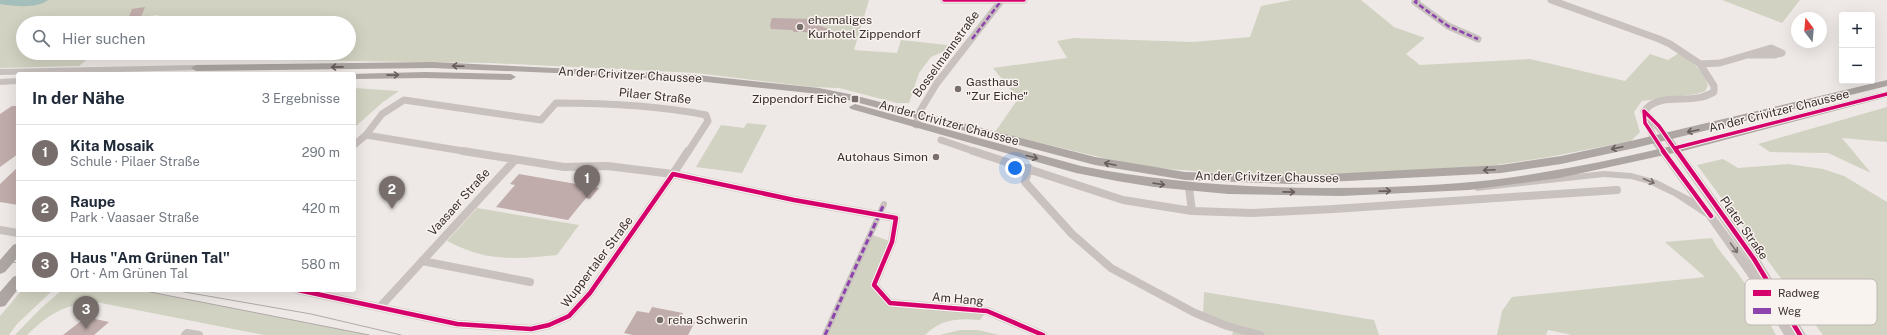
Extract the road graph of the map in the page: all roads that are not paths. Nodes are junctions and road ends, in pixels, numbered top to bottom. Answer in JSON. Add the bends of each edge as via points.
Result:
{"nodes":[{"id":1,"x":944,"y":0,"type":"edge"},
{"id":2,"x":1024,"y":0,"type":"edge"},
{"id":3,"x":1551,"y":0,"type":"edge"},
{"id":4,"x":1001,"y":1,"type":"junction"},
{"id":5,"x":1415,"y":1,"type":"edge"},
{"id":6,"x":1478,"y":39,"type":"dead end"},
{"id":7,"x":1748,"y":55,"type":"dead end"},
{"id":8,"x":1700,"y":64,"type":"junction"},
{"id":9,"x":0,"y":72,"type":"edge"},
{"id":10,"x":193,"y":72,"type":"edge"},
{"id":11,"x":356,"y":76,"type":"edge"},
{"id":12,"x":16,"y":81,"type":"edge"},
{"id":13,"x":0,"y":82,"type":"edge"},
{"id":14,"x":1887,"y":83,"type":"edge"},
{"id":15,"x":1887,"y":94,"type":"edge"},
{"id":16,"x":1644,"y":111,"type":"junction"},
{"id":17,"x":917,"y":120,"type":"junction"},
{"id":18,"x":366,"y":135,"type":"junction"},
{"id":19,"x":1661,"y":138,"type":"junction"},
{"id":20,"x":941,"y":140,"type":"dead end"},
{"id":21,"x":356,"y":144,"type":"edge"},
{"id":22,"x":1669,"y":149,"type":"junction"},
{"id":23,"x":514,"y":160,"type":"junction"},
{"id":24,"x":1029,"y":168,"type":"junction"},
{"id":25,"x":673,"y":174,"type":"junction"},
{"id":26,"x":1189,"y":188,"type":"junction"},
{"id":27,"x":1415,"y":190,"type":"junction"},
{"id":28,"x":1617,"y":190,"type":"dead end"},
{"id":29,"x":884,"y":204,"type":"dead end"},
{"id":30,"x":1192,"y":211,"type":"junction"},
{"id":31,"x":878,"y":215,"type":"junction"},
{"id":32,"x":1711,"y":216,"type":"junction"},
{"id":33,"x":0,"y":230,"type":"edge"},
{"id":34,"x":16,"y":233,"type":"edge"},
{"id":35,"x":16,"y":250,"type":"edge"},
{"id":36,"x":422,"y":261,"type":"junction"},
{"id":37,"x":0,"y":269,"type":"edge"},
{"id":38,"x":1755,"y":279,"type":"edge"},
{"id":39,"x":1766,"y":279,"type":"edge"},
{"id":40,"x":16,"y":282,"type":"edge"},
{"id":41,"x":530,"y":282,"type":"dead end"},
{"id":42,"x":308,"y":292,"type":"edge"},
{"id":43,"x":0,"y":302,"type":"edge"},
{"id":44,"x":380,"y":307,"type":"junction"},
{"id":45,"x":1784,"y":325,"type":"edge"},
{"id":46,"x":1794,"y":325,"type":"edge"},
{"id":47,"x":185,"y":335,"type":"edge"},
{"id":48,"x":199,"y":335,"type":"edge"},
{"id":49,"x":825,"y":335,"type":"edge"},
{"id":50,"x":1043,"y":335,"type":"edge"},
{"id":51,"x":1260,"y":335,"type":"edge"},
{"id":52,"x":1790,"y":335,"type":"edge"},
{"id":53,"x":1800,"y":335,"type":"edge"}],
"edges":[{"from":1,"to":4,"type":"street"},
{"from":2,"to":4,"type":"street"},
{"from":3,"to":8,"type":"street","via":[[1659,39]]},
{"from":4,"to":17,"type":"street","name":"Bosselmannstraße","via":[[937,83]]},
{"from":5,"to":6,"type":"street","via":[[1448,26]]},
{"from":7,"to":8,"type":"street","via":[[1720,63]]},
{"from":8,"to":16,"type":"street","via":[[1714,86],[1714,92],[1701,97],[1653,102]]},
{"from":9,"to":10,"type":"street","name":"An der Crivitzer Chaussee"},
{"from":17,"to":10,"type":"main road","name":"An der Crivitzer Chaussee","one_way":true,"via":[[845,96],[819,91],[666,75],[432,65]]},
{"from":11,"to":17,"type":"main road","name":"An der Crivitzer Chaussee","one_way":true,"via":[[425,74],[692,86],[835,102]]},
{"from":12,"to":13,"type":"street"},
{"from":14,"to":19,"type":"main road","name":"An der Crivitzer Chaussee","one_way":true},
{"from":15,"to":22,"type":"main road","name":"An der Crivitzer Chaussee"},
{"from":16,"to":19,"type":"street","via":[[1659,126]]},
{"from":16,"to":19,"type":"street","via":[[1645,122]]},
{"from":19,"to":17,"type":"main road","name":"An der Crivitzer Chaussee","one_way":true,"via":[[1507,169],[1344,178],[1245,179],[1185,176],[1127,167]]},
{"from":17,"to":26,"type":"main road","name":"An der Crivitzer Chaussee","one_way":true,"via":[[1080,170]]},
{"from":18,"to":21,"type":"street","name":"Pilaer Straße"},
{"from":18,"to":23,"type":"street"},
{"from":18,"to":25,"type":"street","name":"Pilaer Straße","via":[[386,109],[404,100],[540,120],[556,103],[632,104],[706,115],[708,121]]},
{"from":19,"to":22,"type":"street","name":"Plater Straße"},
{"from":20,"to":24,"type":"street"},
{"from":22,"to":27,"type":"main road","name":"An der Crivitzer Chaussee","via":[[1604,165],[1526,179]]},
{"from":22,"to":32,"type":"street","name":"Plater Straße"},
{"from":22,"to":39,"type":"street","name":"Plater Straße","via":[[1754,259]]},
{"from":23,"to":25,"type":"street","via":[[564,167],[607,166]]},
{"from":23,"to":36,"type":"street","name":"Vaasaer Straße"},
{"from":24,"to":30,"type":"street","via":[[1123,200]]},
{"from":24,"to":51,"type":"street","via":[[1026,182],[1068,231],[1105,264],[1202,316],[1234,330]]},
{"from":25,"to":31,"type":"street"},
{"from":25,"to":44,"type":"street","name":"Wuppertaler Straße","via":[[590,292],[569,316],[549,325],[531,329],[457,324]]},
{"from":26,"to":27,"type":"main road","name":"An der Crivitzer Chaussee","one_way":true,"via":[[1313,193]]},
{"from":26,"to":30,"type":"street","name":"An der Crivitzer Chaussee"},
{"from":27,"to":32,"type":"street","one_way":true,"via":[[1482,188],[1617,174],[1642,178],[1658,184]]},
{"from":28,"to":30,"type":"street","via":[[1252,213]]},
{"from":29,"to":31,"type":"street"},
{"from":31,"to":49,"type":"street"},
{"from":31,"to":50,"type":"street","name":"Am Hang","via":[[896,218],[892,242],[874,285],[890,304],[987,311]]},
{"from":32,"to":38,"type":"street","name":"Plater Straße","one_way":true},
{"from":33,"to":34,"type":"street"},
{"from":35,"to":37,"type":"main road"},
{"from":36,"to":41,"type":"street"},
{"from":36,"to":44,"type":"street","name":"Vaasaer Straße"},
{"from":40,"to":43,"type":"main road"},
{"from":42,"to":44,"type":"street","name":"Wuppertaler Straße"},
{"from":45,"to":52,"type":"street","name":"Plater Straße","one_way":true},
{"from":46,"to":53,"type":"street","name":"Plater Straße"},
{"from":47,"to":48,"type":"street"}]}
